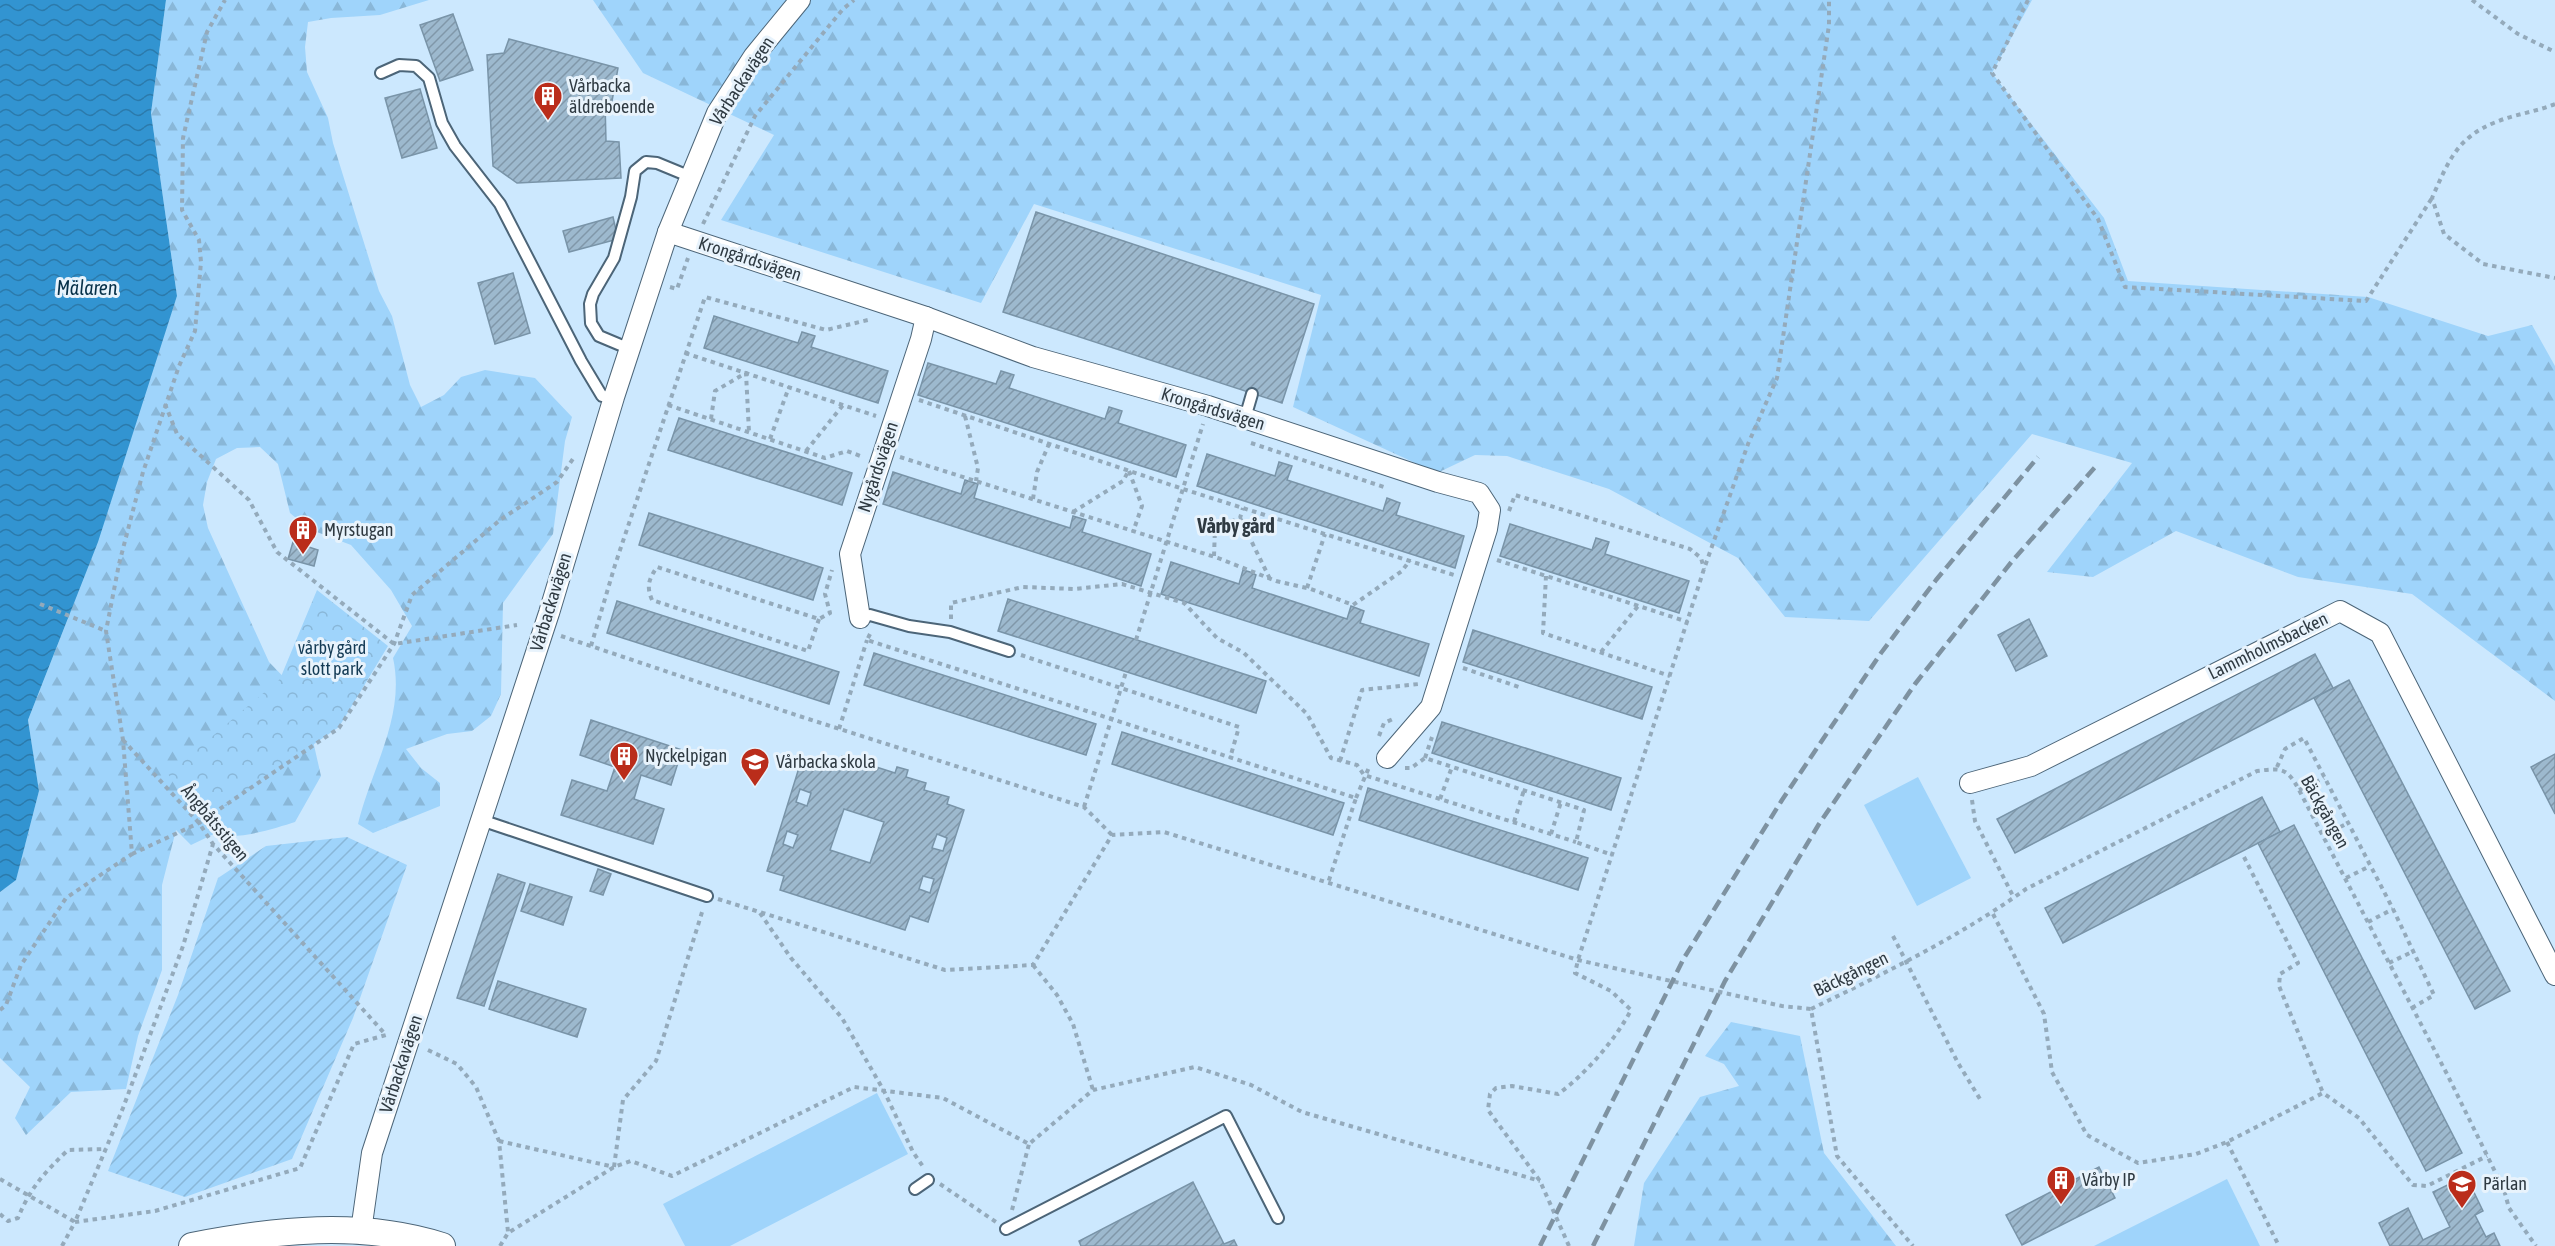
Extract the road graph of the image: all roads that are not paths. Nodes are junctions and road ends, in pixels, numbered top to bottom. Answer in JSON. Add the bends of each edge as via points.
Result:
{"nodes":[{"id":1,"x":800,"y":0,"type":"edge"},
{"id":2,"x":381,"y":73,"type":"dead end"},
{"id":3,"x":691,"y":177,"type":"junction"},
{"id":4,"x":668,"y":232,"type":"junction"},
{"id":5,"x":926,"y":317,"type":"junction"},
{"id":6,"x":630,"y":349,"type":"junction"},
{"id":7,"x":1252,"y":394,"type":"dead end"},
{"id":8,"x":614,"y":397,"type":"junction"},
{"id":9,"x":1245,"y":418,"type":"junction"},
{"id":10,"x":860,"y":618,"type":"joint"},
{"id":11,"x":1009,"y":651,"type":"road end"},
{"id":12,"x":1384,"y":758,"type":"road end"},
{"id":13,"x":1970,"y":783,"type":"road end"},
{"id":14,"x":481,"y":820,"type":"junction"},
{"id":15,"x":707,"y":896,"type":"road end"},
{"id":16,"x":2555,"y":975,"type":"edge"},
{"id":17,"x":928,"y":1180,"type":"road end"},
{"id":18,"x":915,"y":1189,"type":"dead end"},
{"id":19,"x":1278,"y":1218,"type":"dead end"},
{"id":20,"x":1006,"y":1230,"type":"road end"},
{"id":21,"x":361,"y":1231,"type":"junction"},
{"id":22,"x":192,"y":1246,"type":"edge"},
{"id":23,"x":442,"y":1246,"type":"edge"}],
"edges":[{"from":1,"to":3,"type":"street","name":"Vårbackavägen","via":[[754,56],[717,113]]},
{"from":2,"to":8,"type":"lane","via":[[399,65],[416,66],[429,78],[442,123],[455,146],[500,204],[580,361],[602,396]]},
{"from":3,"to":4,"type":"street","name":"Vårbackavägen"},
{"from":3,"to":6,"type":"lane","via":[[657,163],[646,162],[635,171],[614,258],[590,304],[591,323],[599,336]]},
{"from":4,"to":5,"type":"street","name":"Krongårdsvägen"},
{"from":4,"to":6,"type":"street","name":"Vårbackavägen"},
{"from":5,"to":9,"type":"street","name":"Krongårdsvägen","via":[[1033,357]]},
{"from":5,"to":10,"type":"street","name":"Nygårdsvägen","via":[[850,554]]},
{"from":6,"to":8,"type":"street","name":"Vårbackavägen"},
{"from":7,"to":9,"type":"lane"},
{"from":8,"to":14,"type":"street","name":"Vårbackavägen","via":[[549,614]]},
{"from":9,"to":12,"type":"street","name":"Krongårdsvägen","via":[[1479,493],[1490,510],[1431,706]]},
{"from":10,"to":11,"type":"lane","via":[[870,615],[950,632]]},
{"from":13,"to":16,"type":"street","name":"Lammholmsbacken","via":[[2031,766],[2340,611],[2379,633]]},
{"from":14,"to":15,"type":"lane"},
{"from":14,"to":21,"type":"street","name":"Vårbackavägen","via":[[372,1154]]},
{"from":17,"to":18,"type":"lane"},
{"from":19,"to":20,"type":"lane","via":[[1226,1116]]},
{"from":21,"to":22,"type":"street","via":[[288,1231]]},
{"from":21,"to":23,"type":"street"}]}
